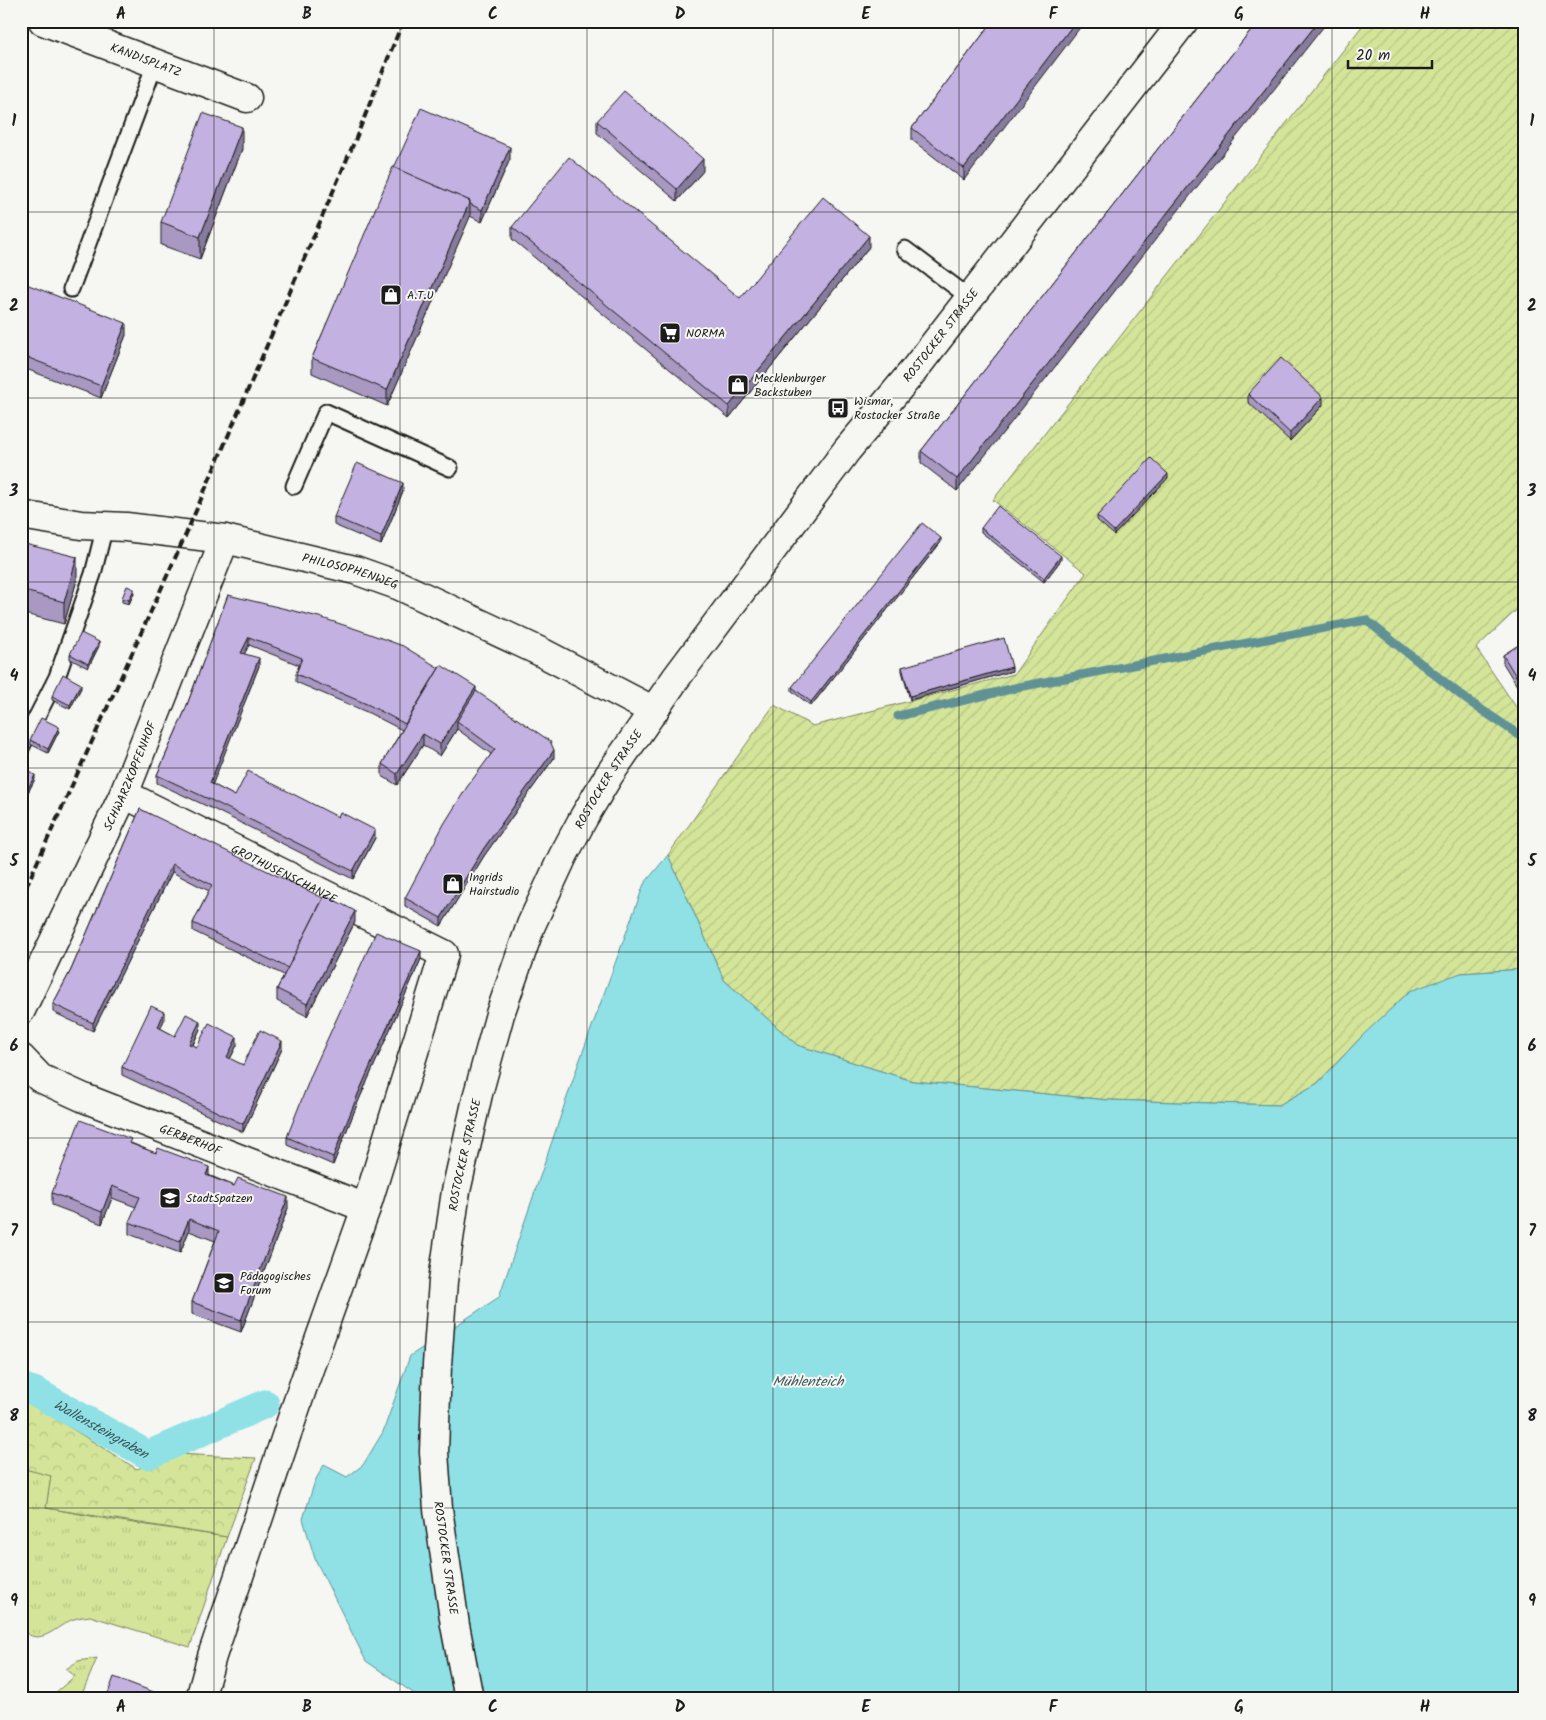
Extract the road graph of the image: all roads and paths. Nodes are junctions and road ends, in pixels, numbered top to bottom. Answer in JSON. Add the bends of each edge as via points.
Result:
{"nodes":[{"id":1,"x":43,"y":21,"type":"edge"},
{"id":2,"x":1184,"y":21,"type":"edge"},
{"id":3,"x":155,"y":64,"type":"junction"},
{"id":4,"x":247,"y":98,"type":"dead end"},
{"id":5,"x":905,"y":249,"type":"dead end"},
{"id":6,"x":71,"y":289,"type":"dead end"},
{"id":7,"x":970,"y":298,"type":"junction"},
{"id":8,"x":450,"y":468,"type":"dead end"},
{"id":9,"x":294,"y":486,"type":"dead end"},
{"id":10,"x":21,"y":515,"type":"edge"},
{"id":11,"x":105,"y":526,"type":"junction"},
{"id":12,"x":225,"y":539,"type":"junction"},
{"id":13,"x":654,"y":711,"type":"junction"},
{"id":14,"x":21,"y":748,"type":"edge"},
{"id":15,"x":124,"y":794,"type":"junction"},
{"id":16,"x":21,"y":1010,"type":"edge"},
{"id":17,"x":21,"y":1058,"type":"edge"},
{"id":18,"x":366,"y":1208,"type":"junction"},
{"id":19,"x":200,"y":1699,"type":"edge"},
{"id":20,"x":468,"y":1699,"type":"edge"}],
"edges":[{"from":1,"to":3,"type":"street","name":"KANDISPLATZ"},
{"from":2,"to":7,"type":"street","name":"ROSTOCKER STRASSE"},
{"from":3,"to":4,"type":"street","name":"KANDISPLATZ"},
{"from":3,"to":6,"type":"lane"},
{"from":5,"to":7,"type":"lane"},
{"from":7,"to":13,"type":"street","name":"ROSTOCKER STRASSE","via":[[842,457]]},
{"from":8,"to":9,"type":"lane","via":[[326,412]]},
{"from":10,"to":11,"type":"street","name":"PHILOSOPHENWEG"},
{"from":11,"to":12,"type":"street","name":"PHILOSOPHENWEG"},
{"from":11,"to":14,"type":"lane","via":[[94,574],[57,677]]},
{"from":12,"to":13,"type":"street","name":"PHILOSOPHENWEG","via":[[355,570],[400,586],[541,652]]},
{"from":12,"to":15,"type":"street","name":"SCHWARZKOPFENHOF"},
{"from":13,"to":20,"type":"street","name":"ROSTOCKER STRASSE","via":[[584,817],[562,856],[531,925],[500,1014],[456,1191],[443,1281],[434,1452],[438,1509]]},
{"from":15,"to":16,"type":"street","name":"SCHWARZKOPFENHOF"},
{"from":15,"to":18,"type":"street","name":"GROTHUSENSCHANZE","via":[[444,954]]},
{"from":17,"to":18,"type":"street","name":"GERBERHOF","via":[[40,1078],[84,1098]]},
{"from":18,"to":19,"type":"street"}]}
